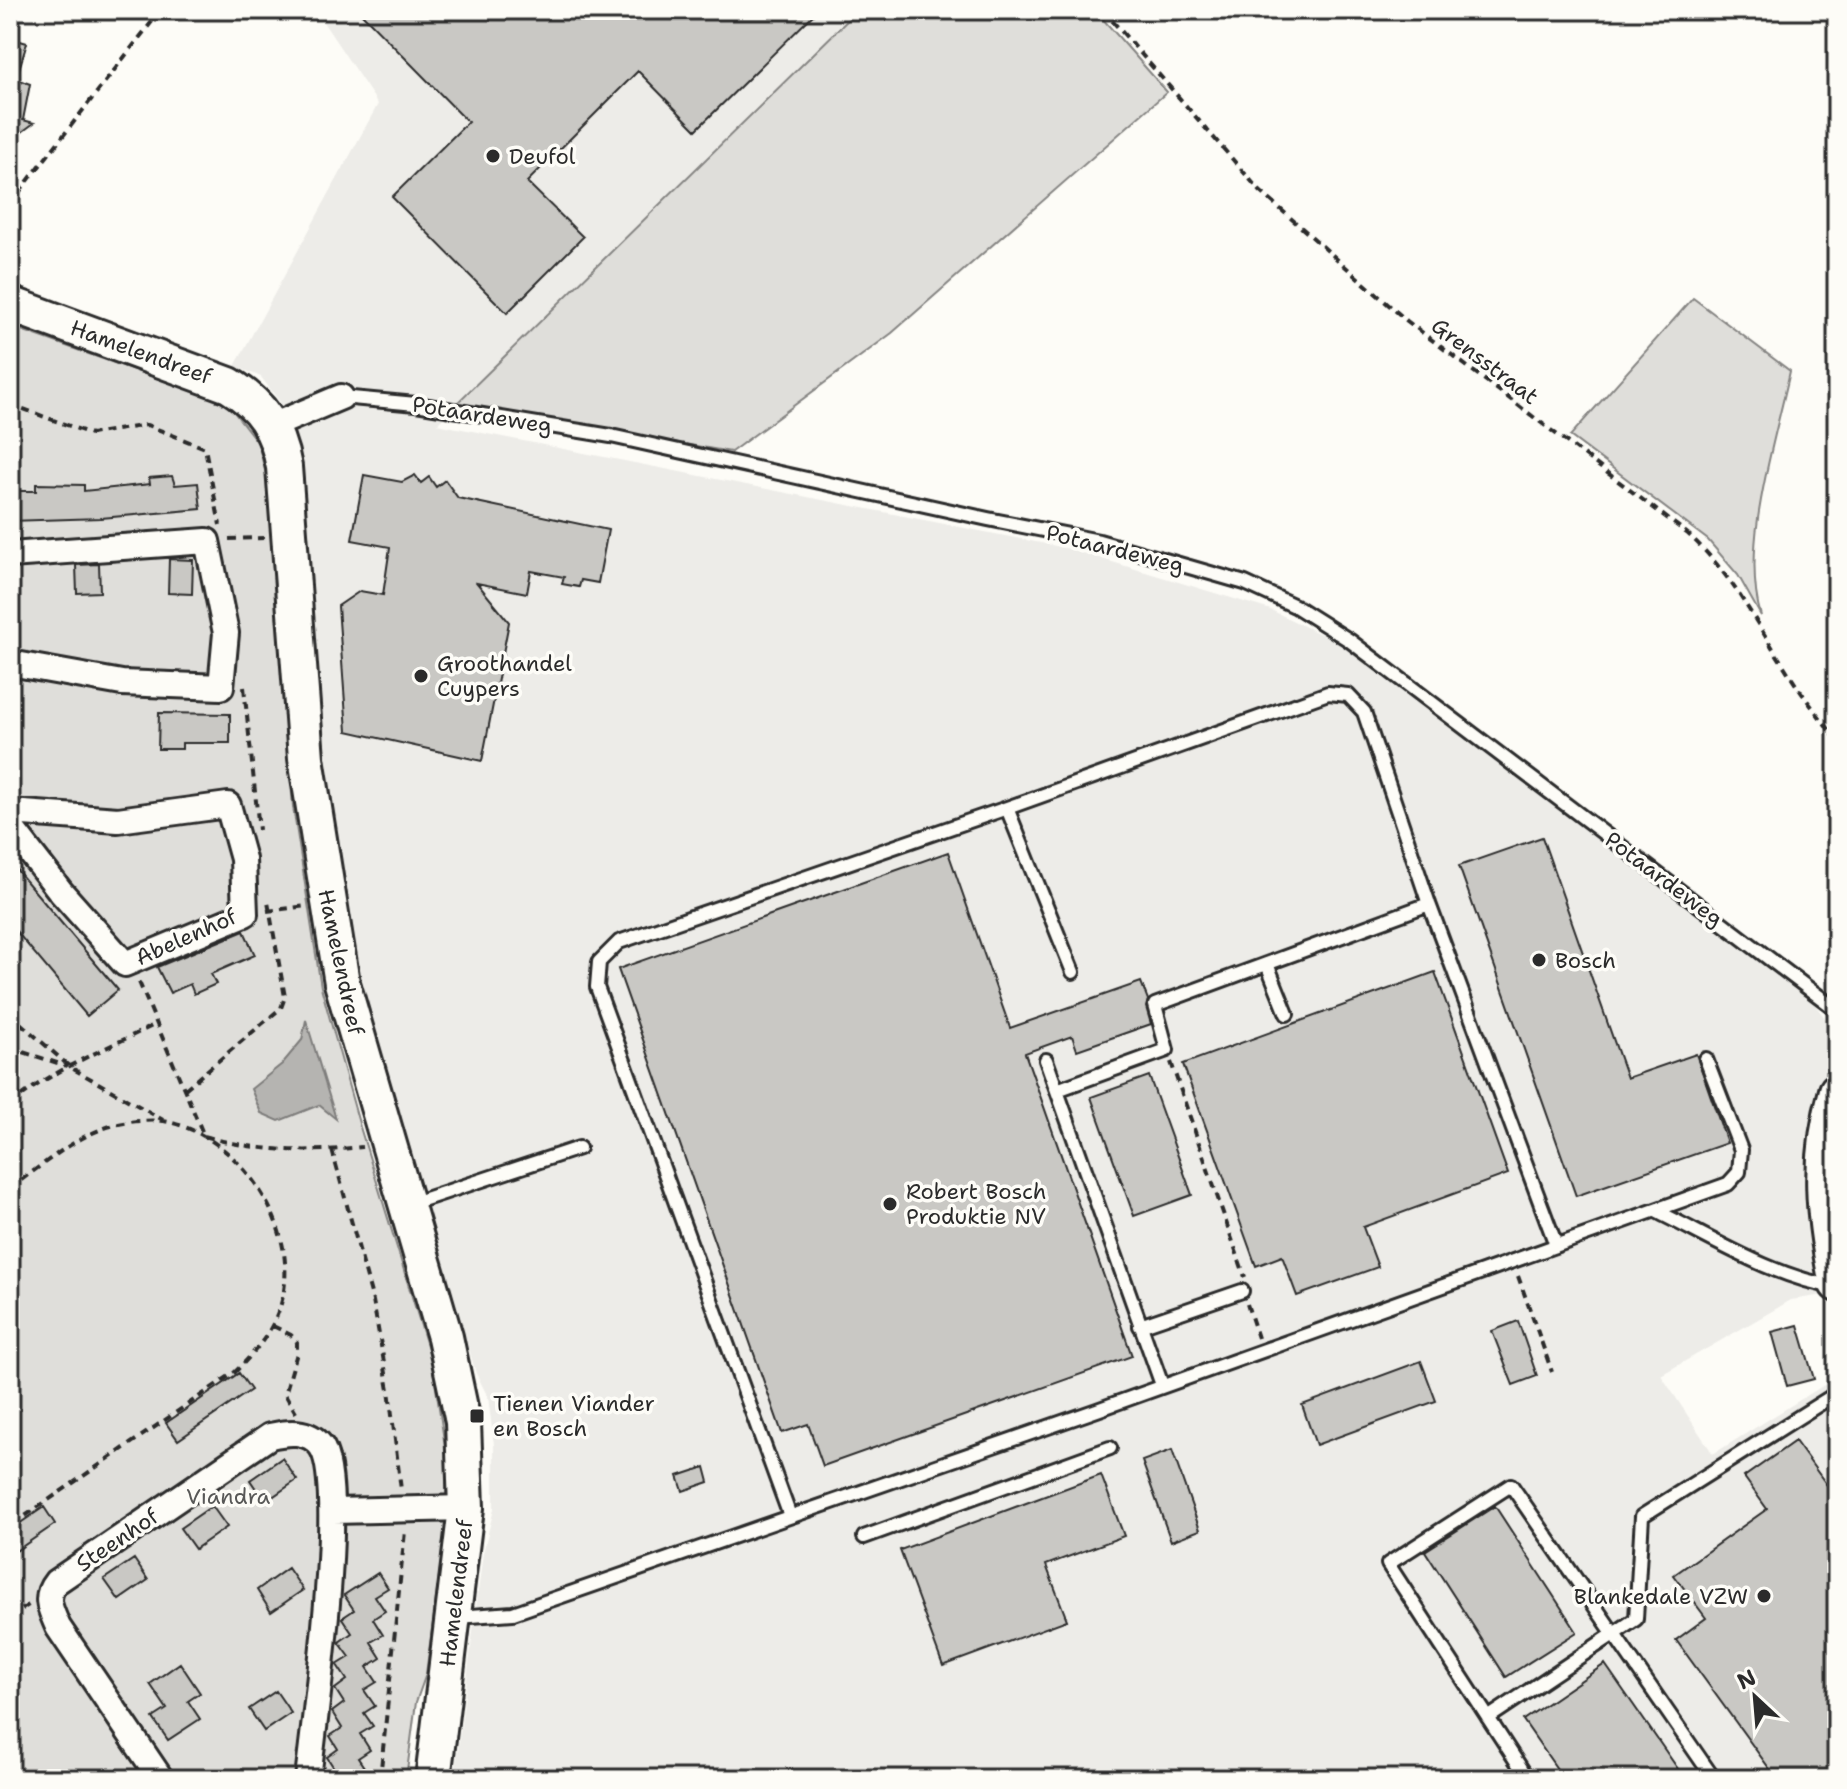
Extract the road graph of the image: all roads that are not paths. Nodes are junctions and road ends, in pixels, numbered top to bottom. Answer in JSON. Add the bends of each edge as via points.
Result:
{"nodes":[{"id":1,"x":10,"y":304,"type":"edge"},
{"id":2,"x":341,"y":397,"type":"joint"},
{"id":3,"x":272,"y":426,"type":"junction"},
{"id":4,"x":10,"y":555,"type":"edge"},
{"id":5,"x":10,"y":663,"type":"edge"},
{"id":6,"x":1007,"y":808,"type":"junction"},
{"id":7,"x":10,"y":812,"type":"edge"},
{"id":8,"x":10,"y":826,"type":"edge"},
{"id":9,"x":1429,"y":904,"type":"junction"},
{"id":10,"x":1267,"y":964,"type":"junction"},
{"id":11,"x":1073,"y":972,"type":"dead end"},
{"id":12,"x":1837,"y":1010,"type":"edge"},
{"id":13,"x":1287,"y":1014,"type":"dead end"},
{"id":14,"x":1706,"y":1059,"type":"dead end"},
{"id":15,"x":1046,"y":1060,"type":"dead end"},
{"id":16,"x":1057,"y":1090,"type":"junction"},
{"id":17,"x":1837,"y":1091,"type":"edge"},
{"id":18,"x":579,"y":1148,"type":"dead end"},
{"id":19,"x":406,"y":1205,"type":"junction"},
{"id":20,"x":1656,"y":1211,"type":"junction"},
{"id":21,"x":1556,"y":1245,"type":"junction"},
{"id":22,"x":1837,"y":1286,"type":"edge"},
{"id":23,"x":1242,"y":1291,"type":"road end"},
{"id":24,"x":1140,"y":1326,"type":"junction"},
{"id":25,"x":1162,"y":1385,"type":"junction"},
{"id":26,"x":1837,"y":1393,"type":"edge"},
{"id":27,"x":1110,"y":1448,"type":"dead end"},
{"id":28,"x":466,"y":1508,"type":"junction"},
{"id":29,"x":333,"y":1511,"type":"junction"},
{"id":30,"x":790,"y":1516,"type":"junction"},
{"id":31,"x":864,"y":1537,"type":"dead end"},
{"id":32,"x":454,"y":1617,"type":"junction"},
{"id":33,"x":1613,"y":1635,"type":"junction"},
{"id":34,"x":1488,"y":1718,"type":"junction"},
{"id":35,"x":161,"y":1779,"type":"edge"},
{"id":36,"x":308,"y":1779,"type":"edge"},
{"id":37,"x":433,"y":1779,"type":"edge"},
{"id":38,"x":1528,"y":1779,"type":"edge"},
{"id":39,"x":1714,"y":1779,"type":"edge"}],
"edges":[{"from":1,"to":3,"type":"street","name":"Hamelendreef","via":[[229,385],[257,405]]},
{"from":2,"to":3,"type":"street","name":"Potaardeweg"},
{"from":2,"to":12,"type":"lane","name":"Potaardeweg","via":[[611,436],[1099,541],[1245,583],[1349,640]]},
{"from":3,"to":19,"type":"street","name":"Hamelendreef","via":[[284,467],[306,758],[330,916],[348,1007]]},
{"from":4,"to":5,"type":"street","via":[[207,541],[226,633],[221,687],[122,683]]},
{"from":6,"to":9,"type":"lane","via":[[1328,693],[1348,695],[1364,712]]},
{"from":6,"to":11,"type":"lane"},
{"from":6,"to":30,"type":"lane","via":[[619,942],[599,962],[597,987]]},
{"from":7,"to":8,"type":"street","name":"Abelenhof","via":[[118,820],[228,805],[243,859],[245,914],[125,964]]},
{"from":9,"to":10,"type":"lane"},
{"from":9,"to":21,"type":"lane"},
{"from":10,"to":13,"type":"lane"},
{"from":10,"to":16,"type":"lane","via":[[1155,1005],[1167,1050]]},
{"from":14,"to":20,"type":"lane","via":[[1741,1150],[1739,1172],[1728,1184]]},
{"from":15,"to":16,"type":"lane"},
{"from":16,"to":24,"type":"lane"},
{"from":17,"to":22,"type":"street","via":[[1823,1160],[1826,1233]]},
{"from":18,"to":19,"type":"lane"},
{"from":19,"to":28,"type":"street","name":"Hamelendreef","via":[[456,1386],[463,1422]]},
{"from":20,"to":21,"type":"lane"},
{"from":20,"to":22,"type":"lane","via":[[1810,1283]]},
{"from":21,"to":25,"type":"lane"},
{"from":23,"to":24,"type":"lane"},
{"from":24,"to":25,"type":"lane"},
{"from":25,"to":30,"type":"lane"},
{"from":26,"to":33,"type":"lane","via":[[1642,1516],[1636,1619]]},
{"from":27,"to":31,"type":"lane"},
{"from":28,"to":29,"type":"street"},
{"from":28,"to":32,"type":"street","name":"Hamelendreef"},
{"from":29,"to":35,"type":"street","name":"Steenhof","via":[[326,1456],[319,1443],[290,1431],[270,1436],[49,1591],[48,1605],[58,1627]]},
{"from":29,"to":36,"type":"street"},
{"from":30,"to":32,"type":"lane","via":[[513,1613]]},
{"from":32,"to":37,"type":"street","name":"Hamelendreef"},
{"from":33,"to":34,"type":"lane"},
{"from":33,"to":34,"type":"lane","via":[[1511,1485],[1388,1564]]},
{"from":33,"to":39,"type":"lane"},
{"from":34,"to":38,"type":"lane"}]}
